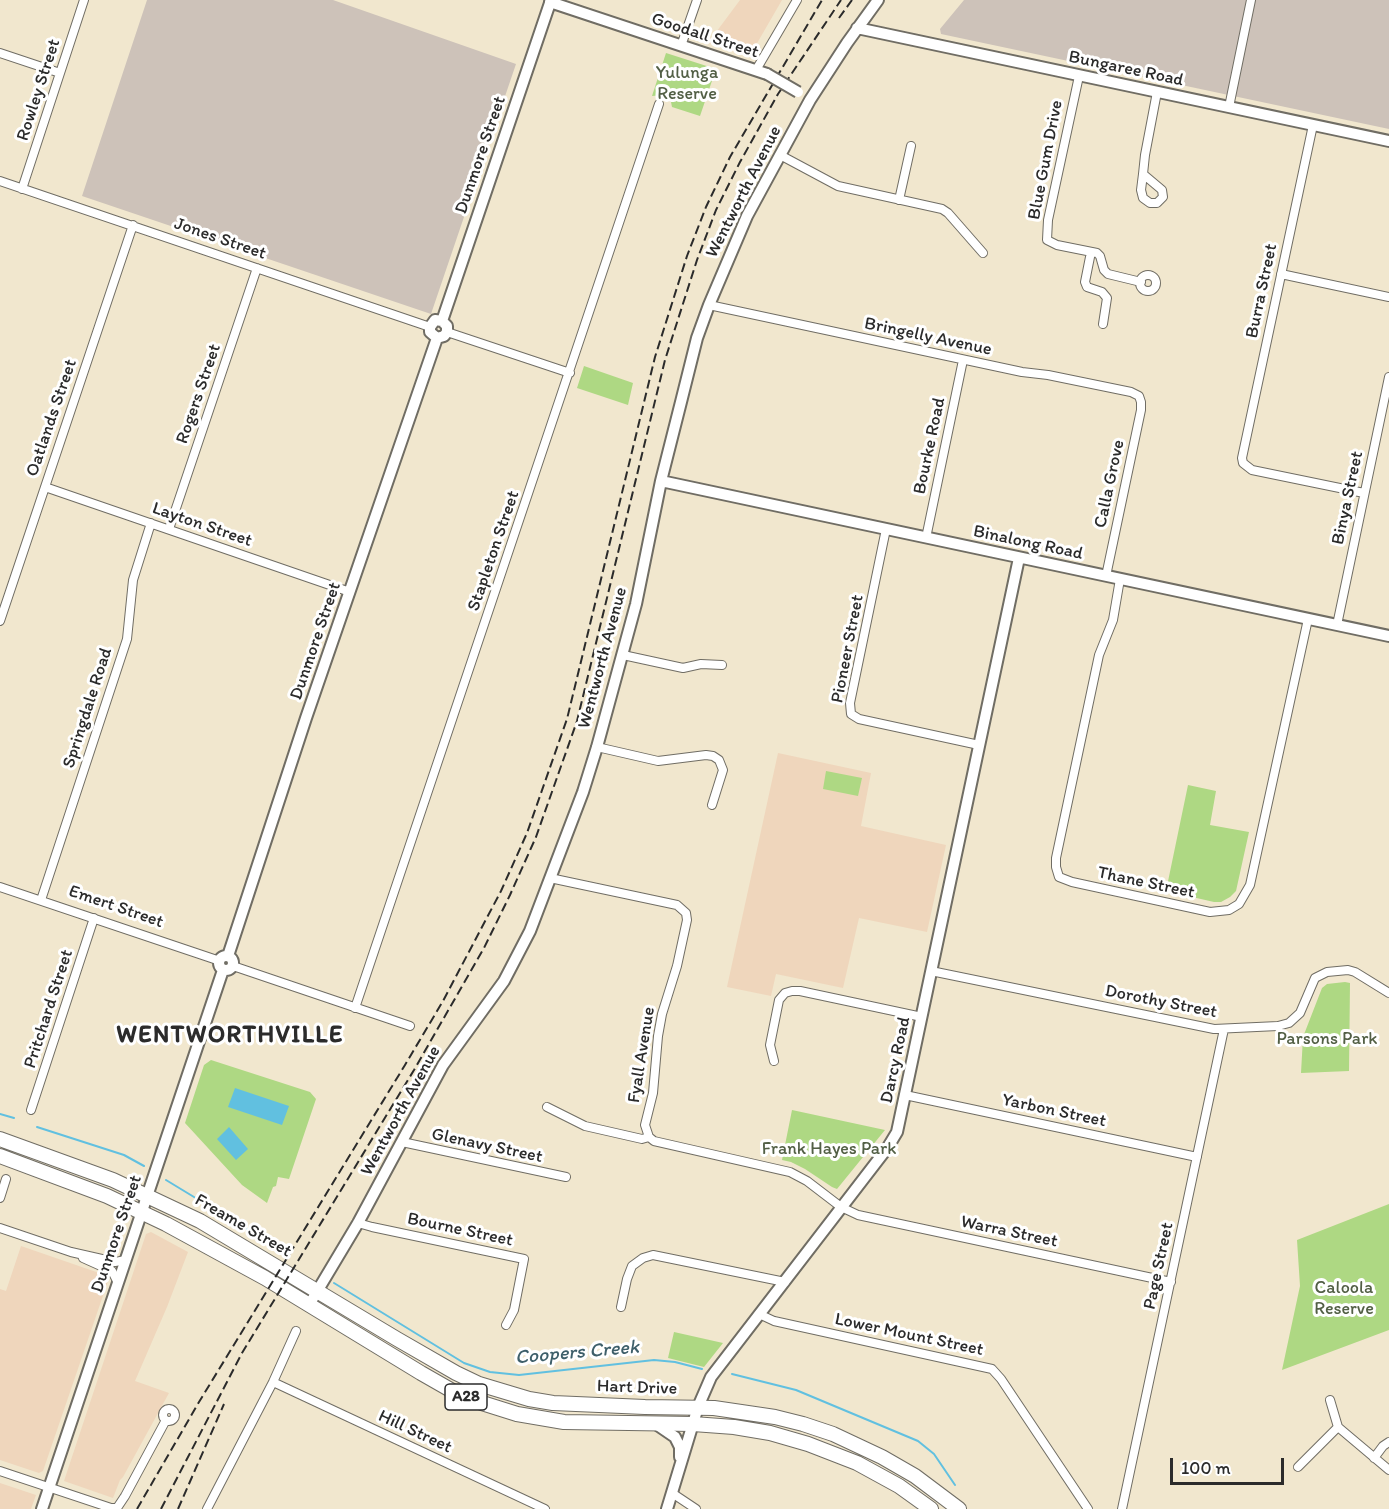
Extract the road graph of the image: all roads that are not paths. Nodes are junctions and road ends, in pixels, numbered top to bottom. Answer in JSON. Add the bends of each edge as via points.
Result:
{"nodes":[{"id":1,"x":84,"y":0,"type":"edge"},
{"id":2,"x":696,"y":0,"type":"edge"},
{"id":3,"x":797,"y":0,"type":"edge"},
{"id":4,"x":878,"y":0,"type":"edge"},
{"id":5,"x":1251,"y":0,"type":"edge"},
{"id":6,"x":551,"y":1,"type":"edge"},
{"id":7,"x":857,"y":28,"type":"junction"},
{"id":8,"x":681,"y":46,"type":"junction"},
{"id":9,"x":0,"y":53,"type":"edge"},
{"id":10,"x":756,"y":70,"type":"junction"},
{"id":11,"x":60,"y":73,"type":"junction"},
{"id":12,"x":1079,"y":76,"type":"junction"},
{"id":13,"x":1157,"y":92,"type":"junction"},
{"id":14,"x":810,"y":100,"type":"junction"},
{"id":15,"x":659,"y":104,"type":"dead end"},
{"id":16,"x":1229,"y":107,"type":"junction"},
{"id":17,"x":1313,"y":125,"type":"junction"},
{"id":18,"x":1389,"y":141,"type":"edge"},
{"id":19,"x":911,"y":146,"type":"dead end"},
{"id":20,"x":780,"y":155,"type":"junction"},
{"id":21,"x":1143,"y":174,"type":"dead end"},
{"id":22,"x":0,"y":181,"type":"edge"},
{"id":23,"x":22,"y":189,"type":"junction"},
{"id":24,"x":899,"y":200,"type":"junction"},
{"id":25,"x":133,"y":225,"type":"junction"},
{"id":26,"x":1091,"y":252,"type":"junction"},
{"id":27,"x":983,"y":253,"type":"dead end"},
{"id":28,"x":257,"y":268,"type":"junction"},
{"id":29,"x":1281,"y":274,"type":"junction"},
{"id":30,"x":1140,"y":282,"type":"dead end"},
{"id":31,"x":1389,"y":297,"type":"edge"},
{"id":32,"x":709,"y":305,"type":"junction"},
{"id":33,"x":1103,"y":324,"type":"dead end"},
{"id":34,"x":444,"y":326,"type":"junction"},
{"id":35,"x":430,"y":327,"type":"junction"},
{"id":36,"x":436,"y":338,"type":"junction"},
{"id":37,"x":963,"y":360,"type":"junction"},
{"id":38,"x":570,"y":373,"type":"junction"},
{"id":39,"x":1389,"y":377,"type":"edge"},
{"id":40,"x":1141,"y":398,"type":"joint"},
{"id":41,"x":661,"y":481,"type":"junction"},
{"id":42,"x":45,"y":488,"type":"junction"},
{"id":43,"x":1364,"y":493,"type":"junction"},
{"id":44,"x":151,"y":523,"type":"junction"},
{"id":45,"x":169,"y":529,"type":"junction"},
{"id":46,"x":886,"y":529,"type":"junction"},
{"id":47,"x":926,"y":538,"type":"junction"},
{"id":48,"x":1019,"y":558,"type":"junction"},
{"id":49,"x":1106,"y":576,"type":"junction"},
{"id":50,"x":1120,"y":579,"type":"junction"},
{"id":51,"x":350,"y":592,"type":"junction"},
{"id":52,"x":1308,"y":619,"type":"junction"},
{"id":53,"x":0,"y":621,"type":"edge"},
{"id":54,"x":1337,"y":625,"type":"junction"},
{"id":55,"x":1389,"y":636,"type":"edge"},
{"id":56,"x":623,"y":655,"type":"junction"},
{"id":57,"x":722,"y":665,"type":"dead end"},
{"id":58,"x":980,"y":745,"type":"junction"},
{"id":59,"x":597,"y":747,"type":"junction"},
{"id":60,"x":712,"y":805,"type":"dead end"},
{"id":61,"x":550,"y":878,"type":"junction"},
{"id":62,"x":0,"y":887,"type":"edge"},
{"id":63,"x":41,"y":900,"type":"junction"},
{"id":64,"x":94,"y":918,"type":"junction"},
{"id":65,"x":226,"y":963,"type":"junction"},
{"id":66,"x":931,"y":971,"type":"junction"},
{"id":67,"x":1389,"y":993,"type":"edge"},
{"id":68,"x":356,"y":1008,"type":"junction"},
{"id":69,"x":922,"y":1017,"type":"junction"},
{"id":70,"x":410,"y":1026,"type":"dead end"},
{"id":71,"x":1224,"y":1029,"type":"junction"},
{"id":72,"x":774,"y":1061,"type":"dead end"},
{"id":73,"x":905,"y":1095,"type":"junction"},
{"id":74,"x":547,"y":1107,"type":"dead end"},
{"id":75,"x":32,"y":1110,"type":"dead end"},
{"id":76,"x":649,"y":1137,"type":"junction"},
{"id":77,"x":0,"y":1139,"type":"edge"},
{"id":78,"x":402,"y":1142,"type":"junction"},
{"id":79,"x":0,"y":1156,"type":"edge"},
{"id":80,"x":1197,"y":1157,"type":"junction"},
{"id":81,"x":566,"y":1177,"type":"dead end"},
{"id":82,"x":6,"y":1179,"type":"dead end"},
{"id":83,"x":148,"y":1195,"type":"junction"},
{"id":84,"x":0,"y":1198,"type":"edge"},
{"id":85,"x":842,"y":1207,"type":"junction"},
{"id":86,"x":142,"y":1212,"type":"junction"},
{"id":87,"x":358,"y":1222,"type":"junction"},
{"id":88,"x":0,"y":1228,"type":"edge"},
{"id":89,"x":71,"y":1252,"type":"junction"},
{"id":90,"x":126,"y":1260,"type":"junction"},
{"id":91,"x":785,"y":1282,"type":"junction"},
{"id":92,"x":1171,"y":1282,"type":"junction"},
{"id":93,"x":118,"y":1284,"type":"junction"},
{"id":94,"x":318,"y":1290,"type":"junction"},
{"id":95,"x":309,"y":1305,"type":"junction"},
{"id":96,"x":621,"y":1307,"type":"dead end"},
{"id":97,"x":759,"y":1314,"type":"junction"},
{"id":98,"x":506,"y":1325,"type":"dead end"},
{"id":99,"x":296,"y":1331,"type":"dead end"},
{"id":100,"x":273,"y":1382,"type":"junction"},
{"id":101,"x":1330,"y":1400,"type":"dead end"},
{"id":102,"x":698,"y":1407,"type":"junction"},
{"id":103,"x":166,"y":1420,"type":"dead end"},
{"id":104,"x":654,"y":1423,"type":"junction"},
{"id":105,"x":693,"y":1424,"type":"junction"},
{"id":106,"x":1338,"y":1427,"type":"junction"},
{"id":107,"x":1389,"y":1442,"type":"edge"},
{"id":108,"x":1374,"y":1458,"type":"junction"},
{"id":109,"x":680,"y":1467,"type":"junction"},
{"id":110,"x":1298,"y":1467,"type":"dead end"},
{"id":111,"x":1389,"y":1470,"type":"edge"},
{"id":112,"x":0,"y":1471,"type":"edge"},
{"id":113,"x":49,"y":1488,"type":"junction"},
{"id":114,"x":672,"y":1493,"type":"junction"},
{"id":115,"x":111,"y":1508,"type":"edge"},
{"id":116,"x":42,"y":1509,"type":"edge"},
{"id":117,"x":207,"y":1509,"type":"edge"},
{"id":118,"x":545,"y":1509,"type":"edge"},
{"id":119,"x":667,"y":1509,"type":"edge"},
{"id":120,"x":696,"y":1509,"type":"edge"},
{"id":121,"x":931,"y":1509,"type":"edge"},
{"id":122,"x":958,"y":1509,"type":"edge"},
{"id":123,"x":1088,"y":1509,"type":"edge"},
{"id":124,"x":1122,"y":1509,"type":"edge"}],
"edges":[{"from":1,"to":11,"type":"street","name":"Rowley Street"},
{"from":2,"to":8,"type":"street"},
{"from":3,"to":10,"type":"street"},
{"from":4,"to":7,"type":"main road","name":"Wentworth Avenue"},
{"from":5,"to":16,"type":"street"},
{"from":6,"to":8,"type":"main road","name":"Goodall Street"},
{"from":6,"to":34,"type":"main road","name":"Dunmore Street"},
{"from":7,"to":12,"type":"main road","name":"Bungaree Road"},
{"from":7,"to":14,"type":"main road","name":"Wentworth Avenue"},
{"from":8,"to":10,"type":"main road","name":"Goodall Street"},
{"from":9,"to":11,"type":"street"},
{"from":10,"to":14,"type":"main road","name":"Goodall Street","bridge":true},
{"from":11,"to":23,"type":"street","name":"Rowley Street"},
{"from":12,"to":13,"type":"main road","name":"Bungaree Road"},
{"from":12,"to":26,"type":"street","name":"Blue Gum Drive","via":[[1047,237],[1052,243]]},
{"from":13,"to":16,"type":"main road","name":"Bungaree Road"},
{"from":13,"to":21,"type":"street"},
{"from":14,"to":20,"type":"main road","name":"Wentworth Avenue"},
{"from":15,"to":38,"type":"street","name":"Stapleton Street"},
{"from":16,"to":17,"type":"main road","name":"Bungaree Road"},
{"from":17,"to":18,"type":"main road","name":"Bungaree Road"},
{"from":17,"to":29,"type":"street","name":"Burra Street"},
{"from":19,"to":24,"type":"street"},
{"from":20,"to":24,"type":"street","via":[[838,186]]},
{"from":20,"to":32,"type":"main road","name":"Wentworth Avenue","via":[[747,216]]},
{"from":22,"to":23,"type":"street","name":"Jones Street"},
{"from":23,"to":25,"type":"street","name":"Jones Street"},
{"from":24,"to":27,"type":"street","via":[[945,211]]},
{"from":25,"to":28,"type":"street","name":"Jones Street"},
{"from":25,"to":42,"type":"street","name":"Oatlands Street"},
{"from":26,"to":30,"type":"street","via":[[1099,254],[1110,275]]},
{"from":26,"to":33,"type":"street","via":[[1085,282],[1107,298]]},
{"from":28,"to":35,"type":"street","name":"Jones Street"},
{"from":28,"to":45,"type":"street","name":"Rogers Street"},
{"from":29,"to":31,"type":"street"},
{"from":29,"to":43,"type":"street","name":"Burra Street","via":[[1243,463],[1252,470]]},
{"from":32,"to":37,"type":"street","name":"Bringelly Avenue"},
{"from":32,"to":41,"type":"main road","name":"Wentworth Avenue"},
{"from":34,"to":35,"type":"main road","via":[[435,320]]},
{"from":34,"to":36,"type":"main road","via":[[442,337]]},
{"from":34,"to":38,"type":"street"},
{"from":35,"to":36,"type":"main road"},
{"from":36,"to":51,"type":"main road","name":"Dunmore Street"},
{"from":37,"to":40,"type":"street","name":"Bringelly Avenue","via":[[1131,392]]},
{"from":37,"to":47,"type":"street","name":"Bourke Road"},
{"from":38,"to":68,"type":"street","name":"Stapleton Street"},
{"from":39,"to":43,"type":"street","name":"Binya Street"},
{"from":40,"to":49,"type":"street","name":"Calla Grove"},
{"from":41,"to":46,"type":"main road","name":"Binalong Road"},
{"from":41,"to":56,"type":"main road","name":"Wentworth Avenue"},
{"from":42,"to":44,"type":"street","name":"Layton Street"},
{"from":42,"to":53,"type":"street","name":"Oatlands Street"},
{"from":43,"to":54,"type":"street","name":"Binya Street"},
{"from":44,"to":45,"type":"street","name":"Layton Street"},
{"from":44,"to":63,"type":"street","name":"Springdale Road","via":[[133,580],[127,639]]},
{"from":45,"to":51,"type":"street","name":"Layton Street"},
{"from":46,"to":47,"type":"main road","name":"Binalong Road"},
{"from":46,"to":58,"type":"street","name":"Pioneer Street","via":[[850,703],[851,714]]},
{"from":47,"to":48,"type":"main road","name":"Binalong Road"},
{"from":48,"to":49,"type":"main road","name":"Binalong Road"},
{"from":48,"to":58,"type":"main road","name":"Darcy Road"},
{"from":49,"to":50,"type":"main road","name":"Binalong Road"},
{"from":50,"to":52,"type":"main road","name":"Binalong Road"},
{"from":50,"to":52,"type":"street","name":"Thane Street","via":[[1113,620],[1099,655],[1056,867],[1059,877],[1072,882],[1210,912],[1229,910],[1239,904],[1250,885]]},
{"from":51,"to":65,"type":"main road","name":"Dunmore Street"},
{"from":52,"to":54,"type":"main road","name":"Binalong Road"},
{"from":54,"to":55,"type":"main road","name":"Binalong Road"},
{"from":56,"to":57,"type":"street","via":[[683,668]]},
{"from":56,"to":59,"type":"main road","name":"Wentworth Avenue"},
{"from":58,"to":66,"type":"main road","name":"Darcy Road"},
{"from":59,"to":60,"type":"street","via":[[658,761],[713,756],[723,770]]},
{"from":59,"to":61,"type":"main road","name":"Wentworth Avenue"},
{"from":61,"to":76,"type":"street","name":"Fyall Avenue","via":[[677,905],[686,914],[658,1036],[653,1093],[645,1125]]},
{"from":61,"to":78,"type":"main road","name":"Wentworth Avenue","via":[[515,962],[443,1065]]},
{"from":62,"to":63,"type":"street","name":"Emert Street"},
{"from":63,"to":64,"type":"street","name":"Emert Street"},
{"from":64,"to":65,"type":"street","name":"Emert Street"},
{"from":64,"to":75,"type":"street","name":"Pritchard Street"},
{"from":65,"to":68,"type":"street","name":"Emert Street"},
{"from":65,"to":83,"type":"main road","name":"Dunmore Street"},
{"from":66,"to":69,"type":"main road","name":"Darcy Road"},
{"from":66,"to":71,"type":"street","name":"Dorothy Street","via":[[1208,1029]]},
{"from":67,"to":71,"type":"street","name":"Dorothy Street","via":[[1355,972],[1327,972],[1315,978],[1300,1013],[1289,1023]]},
{"from":68,"to":70,"type":"street","name":"Emert Street"},
{"from":69,"to":72,"type":"street","via":[[800,991],[784,993],[779,1000],[770,1045]]},
{"from":69,"to":73,"type":"main road","name":"Darcy Road"},
{"from":71,"to":80,"type":"street","name":"Page Street"},
{"from":73,"to":80,"type":"street","name":"Yarbon Street"},
{"from":73,"to":85,"type":"main road","name":"Darcy Road","via":[[895,1137]]},
{"from":74,"to":76,"type":"street","via":[[585,1126],[642,1139]]},
{"from":76,"to":85,"type":"street","via":[[790,1172]]},
{"from":77,"to":83,"type":"highway","number":"A28"},
{"from":78,"to":81,"type":"street","name":"Glenavy Street"},
{"from":78,"to":87,"type":"main road","name":"Wentworth Avenue"},
{"from":79,"to":86,"type":"highway","number":"A28"},
{"from":80,"to":92,"type":"street","name":"Page Street"},
{"from":82,"to":84,"type":"street"},
{"from":83,"to":86,"type":"main road","name":"Dunmore Street"},
{"from":83,"to":94,"type":"highway","name":"Freame Street","number":"A28"},
{"from":85,"to":91,"type":"main road","name":"Darcy Road"},
{"from":85,"to":92,"type":"street","name":"Warra Street","via":[[858,1215]]},
{"from":86,"to":90,"type":"main road","name":"Dunmore Street"},
{"from":86,"to":95,"type":"highway","name":"Freame Street","number":"A28"},
{"from":87,"to":94,"type":"main road","name":"Wentworth Avenue"},
{"from":87,"to":98,"type":"street","name":"Bourne Street","via":[[524,1259],[514,1311]]},
{"from":88,"to":89,"type":"street"},
{"from":89,"to":90,"type":"street","via":[[115,1262]]},
{"from":89,"to":93,"type":"street","via":[[112,1271]]},
{"from":90,"to":93,"type":"main road","name":"Dunmore Street"},
{"from":91,"to":96,"type":"street","via":[[653,1255],[632,1266]]},
{"from":91,"to":97,"type":"main road","name":"Darcy Road"},
{"from":92,"to":124,"type":"street","name":"Page Street"},
{"from":93,"to":113,"type":"main road","name":"Dunmore Street"},
{"from":94,"to":95,"type":"main road","name":"Wentworth Avenue"},
{"from":94,"to":102,"type":"highway","name":"Hart Drive","number":"A28","via":[[479,1384],[553,1403]]},
{"from":95,"to":104,"type":"highway","name":"Hart Drive","number":"A28","via":[[456,1393],[482,1403],[564,1422]]},
{"from":97,"to":102,"type":"main road","name":"Darcy Road","via":[[717,1368]]},
{"from":97,"to":123,"type":"street","name":"Lower Mount Street","via":[[774,1321],[992,1370]]},
{"from":99,"to":100,"type":"street"},
{"from":100,"to":117,"type":"street"},
{"from":100,"to":118,"type":"street","name":"Hill Street"},
{"from":101,"to":106,"type":"street"},
{"from":102,"to":105,"type":"main road","name":"Darcy Road"},
{"from":102,"to":122,"type":"highway","name":"Hart Drive","number":"A28","via":[[775,1417],[833,1434],[900,1467]]},
{"from":103,"to":115,"type":"street","via":[[120,1505]]},
{"from":104,"to":105,"type":"highway","name":"Hart Drive","number":"A28"},
{"from":104,"to":109,"type":"main road","via":[[675,1437],[680,1447]]},
{"from":105,"to":109,"type":"main road","name":"Darcy Road"},
{"from":105,"to":121,"type":"highway","name":"Hart Drive","number":"A28","via":[[770,1432],[840,1455],[887,1479]]},
{"from":106,"to":108,"type":"street"},
{"from":106,"to":110,"type":"street"},
{"from":107,"to":108,"type":"street"},
{"from":108,"to":111,"type":"street"},
{"from":109,"to":114,"type":"main road","name":"Darcy Road"},
{"from":112,"to":113,"type":"street"},
{"from":113,"to":115,"type":"street"},
{"from":113,"to":116,"type":"main road","name":"Dunmore Street"},
{"from":114,"to":119,"type":"main road","name":"Darcy Road"},
{"from":114,"to":120,"type":"street"}]}
